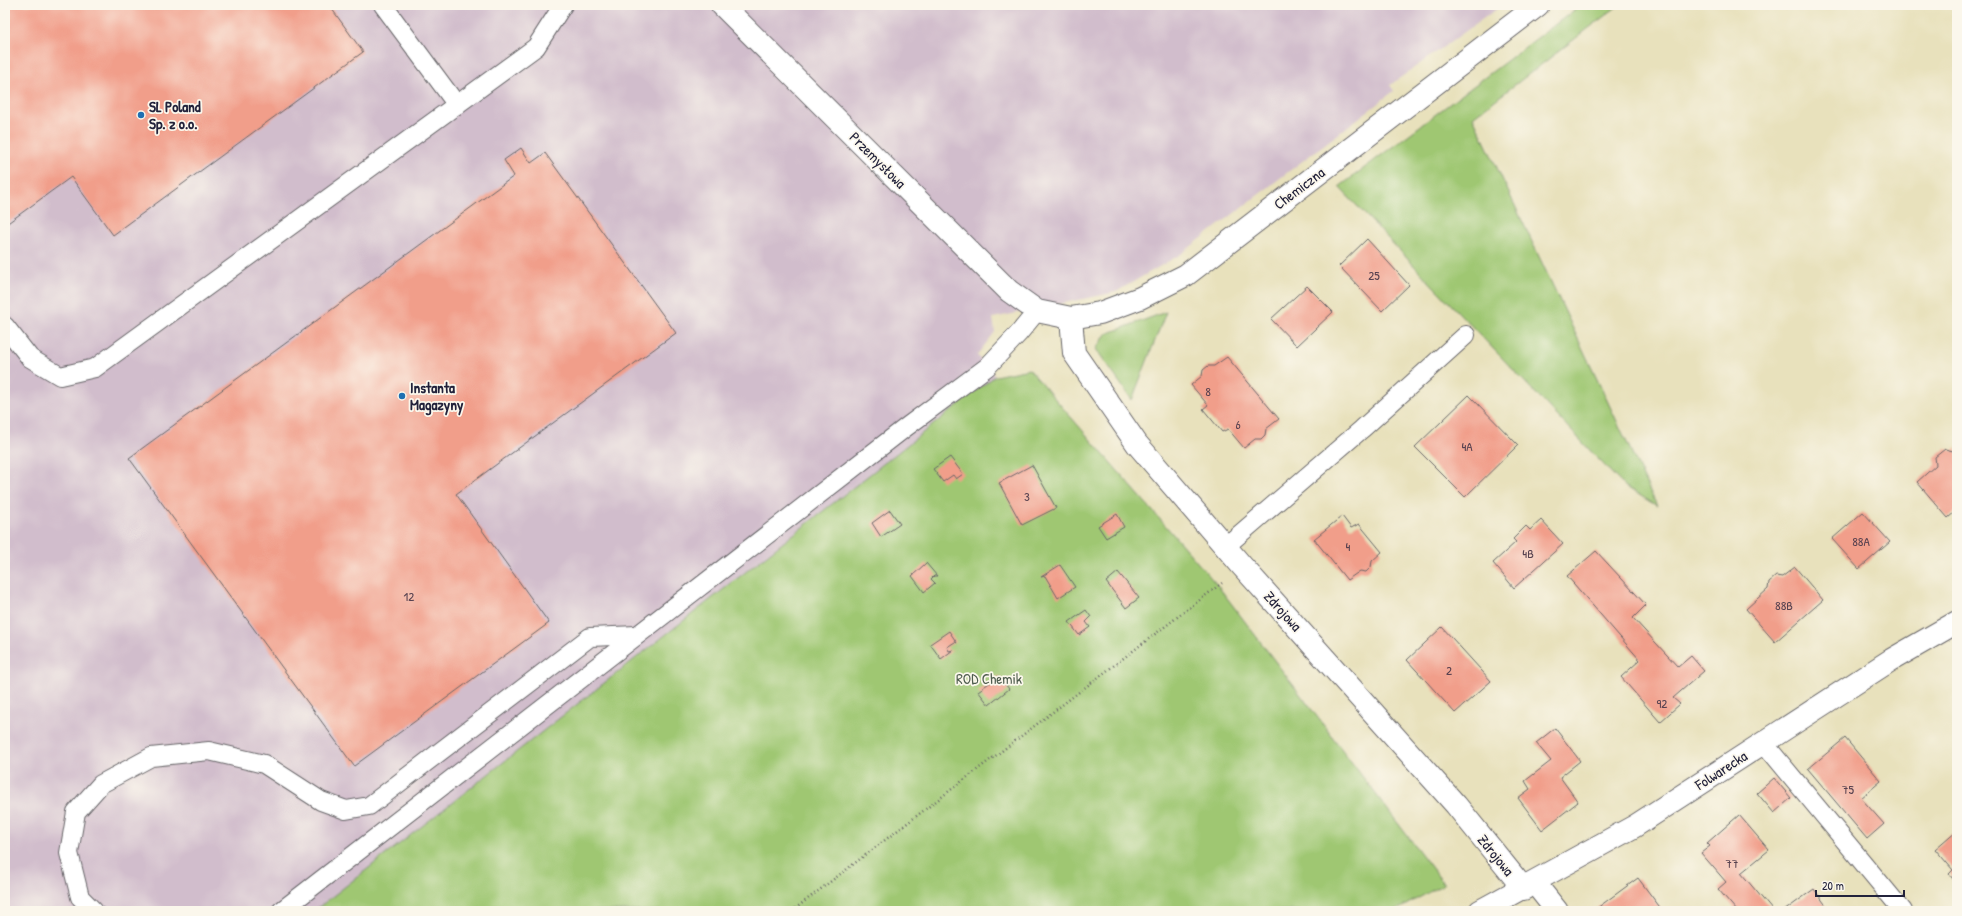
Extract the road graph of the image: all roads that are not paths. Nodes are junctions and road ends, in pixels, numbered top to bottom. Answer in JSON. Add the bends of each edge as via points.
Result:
{"nodes":[{"id":1,"x":383,"y":5,"type":"edge"},
{"id":2,"x":563,"y":5,"type":"edge"},
{"id":3,"x":722,"y":5,"type":"edge"},
{"id":4,"x":1538,"y":5,"type":"edge"},
{"id":5,"x":457,"y":104,"type":"junction"},
{"id":6,"x":1037,"y":311,"type":"junction"},
{"id":7,"x":1071,"y":318,"type":"junction"},
{"id":8,"x":5,"y":326,"type":"edge"},
{"id":9,"x":1466,"y":335,"type":"dead end"},
{"id":10,"x":1226,"y":546,"type":"junction"},
{"id":11,"x":1957,"y":622,"type":"edge"},
{"id":12,"x":637,"y":635,"type":"junction"},
{"id":13,"x":1763,"y":742,"type":"junction"},
{"id":14,"x":1529,"y":885,"type":"junction"},
{"id":15,"x":94,"y":911,"type":"edge"},
{"id":16,"x":281,"y":911,"type":"edge"},
{"id":17,"x":1480,"y":911,"type":"edge"},
{"id":18,"x":1557,"y":911,"type":"edge"},
{"id":19,"x":1903,"y":911,"type":"edge"}],
"edges":[{"from":1,"to":5,"type":"lane"},
{"from":2,"to":5,"type":"lane","via":[[536,47]]},
{"from":3,"to":6,"type":"street","name":"Przemysłowa","via":[[1009,291]]},
{"from":4,"to":7,"type":"street","name":"Chemiczna","via":[[1186,275],[1140,298],[1100,313]]},
{"from":5,"to":8,"type":"lane","via":[[95,368],[60,376],[30,358]]},
{"from":6,"to":7,"type":"street","name":"Chemiczna"},
{"from":6,"to":12,"type":"lane","via":[[987,367]]},
{"from":7,"to":10,"type":"street","name":"Zdrojowa","via":[[1074,352],[1137,444]]},
{"from":9,"to":10,"type":"lane"},
{"from":10,"to":14,"type":"street","name":"Zdrojowa"},
{"from":11,"to":13,"type":"street","name":"Folwarecka","via":[[1890,660]]},
{"from":12,"to":15,"type":"lane","via":[[590,637],[369,806],[346,810],[321,801],[257,762],[208,751],[151,757],[101,784],[76,812],[69,853],[80,897]]},
{"from":12,"to":16,"type":"lane"},
{"from":13,"to":14,"type":"street","name":"Folwarecka","via":[[1635,826]]},
{"from":13,"to":19,"type":"lane"},
{"from":14,"to":17,"type":"street","name":"Folwarecka"},
{"from":14,"to":18,"type":"street","name":"Zdrojowa"}]}
